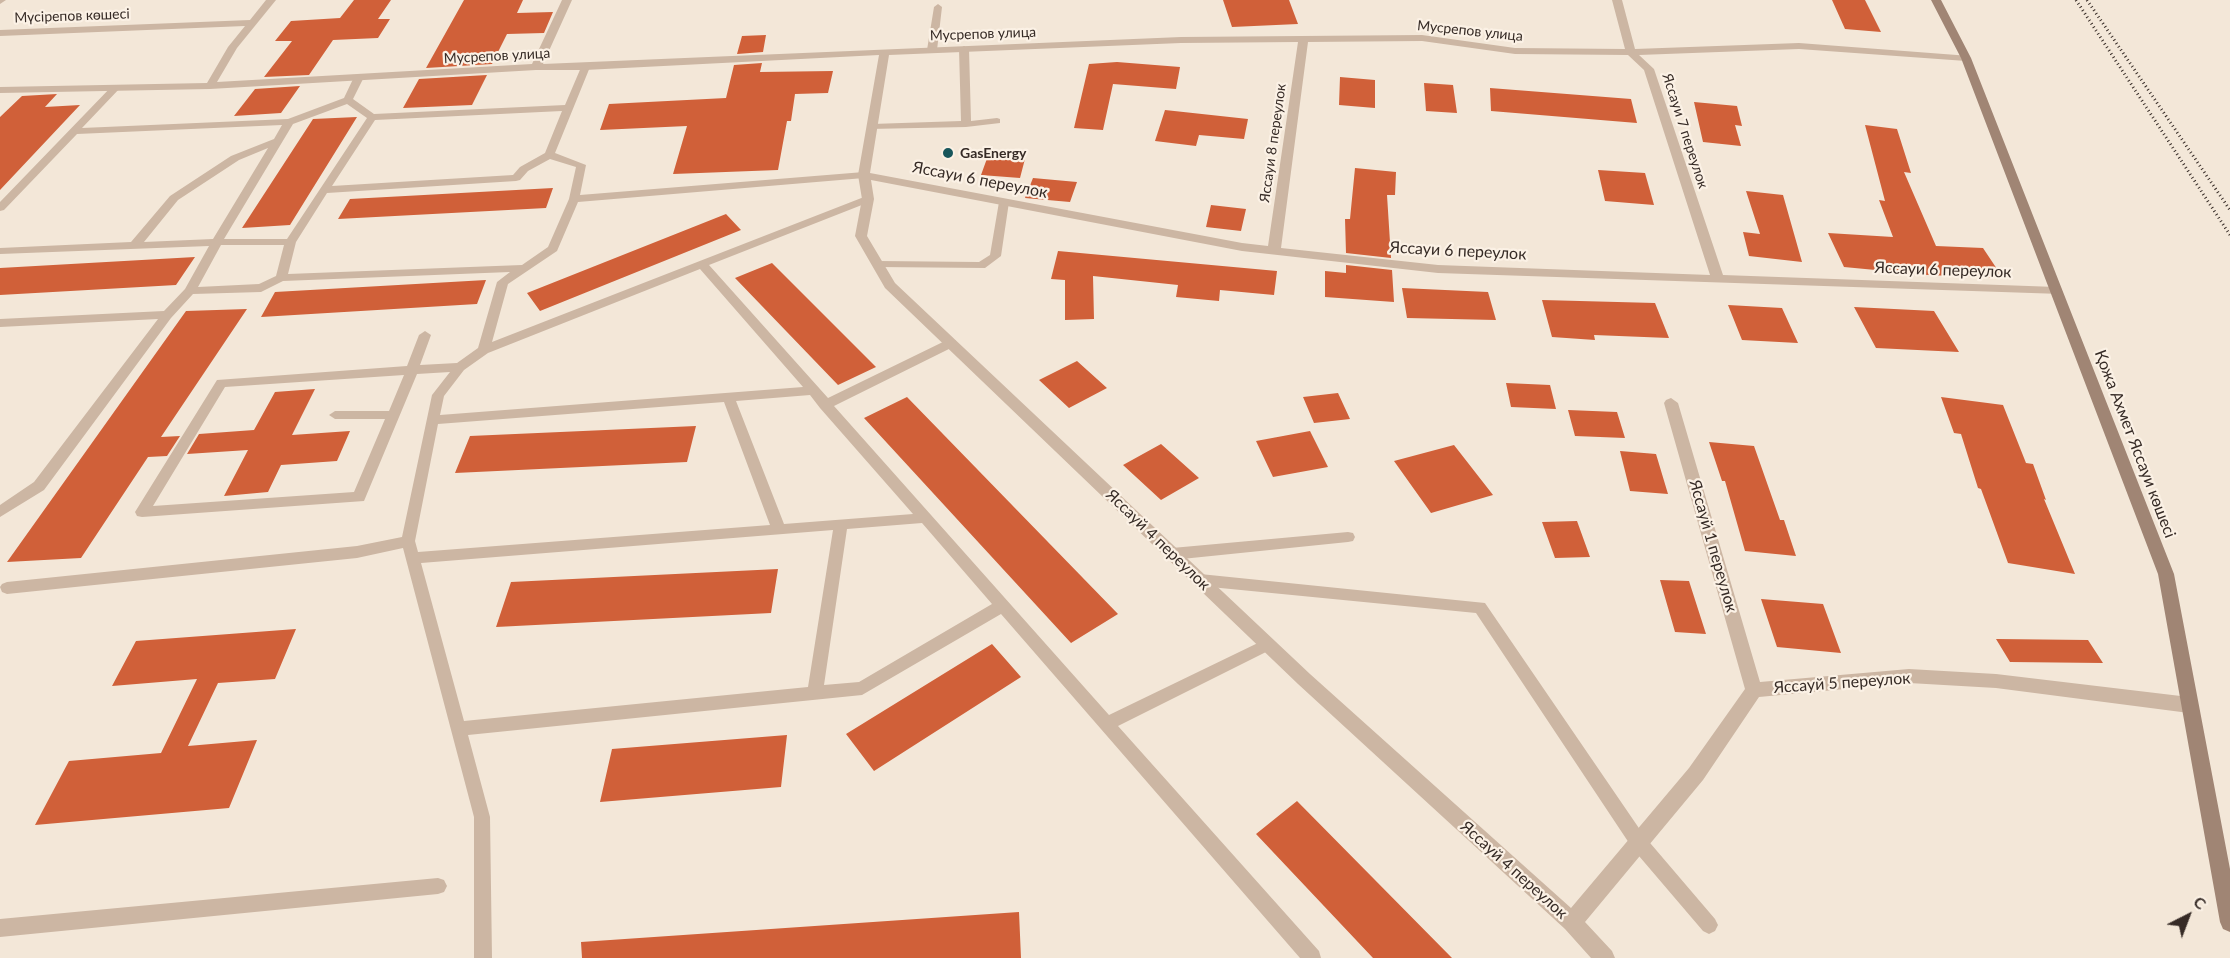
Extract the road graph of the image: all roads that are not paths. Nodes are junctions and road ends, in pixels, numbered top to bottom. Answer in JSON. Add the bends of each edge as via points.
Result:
{"nodes":[{"id":1,"x":271,"y":0,"type":"edge"},
{"id":2,"x":567,"y":0,"type":"edge"},
{"id":3,"x":1617,"y":0,"type":"edge"},
{"id":4,"x":1936,"y":0,"type":"edge"},
{"id":5,"x":938,"y":7,"type":"dead end"},
{"id":6,"x":253,"y":23,"type":"junction"},
{"id":7,"x":0,"y":33,"type":"edge"},
{"id":8,"x":1303,"y":39,"type":"junction"},
{"id":9,"x":964,"y":49,"type":"junction"},
{"id":10,"x":932,"y":50,"type":"junction"},
{"id":11,"x":1630,"y":52,"type":"junction"},
{"id":12,"x":884,"y":53,"type":"junction"},
{"id":13,"x":1966,"y":58,"type":"junction"},
{"id":14,"x":536,"y":67,"type":"junction"},
{"id":15,"x":585,"y":67,"type":"junction"},
{"id":16,"x":359,"y":77,"type":"junction"},
{"id":17,"x":210,"y":86,"type":"junction"},
{"id":18,"x":116,"y":87,"type":"junction"},
{"id":19,"x":0,"y":90,"type":"edge"},
{"id":20,"x":348,"y":100,"type":"junction"},
{"id":21,"x":567,"y":108,"type":"junction"},
{"id":22,"x":372,"y":117,"type":"junction"},
{"id":23,"x":998,"y":121,"type":"dead end"},
{"id":24,"x":288,"y":122,"type":"junction"},
{"id":25,"x":966,"y":124,"type":"junction"},
{"id":26,"x":872,"y":128,"type":"junction"},
{"id":27,"x":75,"y":130,"type":"junction"},
{"id":28,"x":277,"y":141,"type":"junction"},
{"id":29,"x":549,"y":155,"type":"junction"},
{"id":30,"x":864,"y":175,"type":"junction"},
{"id":31,"x":324,"y":190,"type":"junction"},
{"id":32,"x":574,"y":199,"type":"junction"},
{"id":33,"x":868,"y":199,"type":"junction"},
{"id":34,"x":1004,"y":202,"type":"junction"},
{"id":35,"x":0,"y":208,"type":"edge"},
{"id":36,"x":217,"y":242,"type":"junction"},
{"id":37,"x":290,"y":242,"type":"junction"},
{"id":38,"x":135,"y":245,"type":"junction"},
{"id":39,"x":0,"y":251,"type":"edge"},
{"id":40,"x":1274,"y":251,"type":"junction"},
{"id":41,"x":702,"y":264,"type":"junction"},
{"id":42,"x":878,"y":264,"type":"junction"},
{"id":43,"x":524,"y":268,"type":"junction"},
{"id":44,"x":1717,"y":277,"type":"junction"},
{"id":45,"x":281,"y":278,"type":"junction"},
{"id":46,"x":190,"y":291,"type":"junction"},
{"id":47,"x":2056,"y":291,"type":"junction"},
{"id":48,"x":167,"y":315,"type":"junction"},
{"id":49,"x":0,"y":323,"type":"edge"},
{"id":50,"x":425,"y":335,"type":"dead end"},
{"id":51,"x":951,"y":343,"type":"junction"},
{"id":52,"x":484,"y":350,"type":"junction"},
{"id":53,"x":460,"y":367,"type":"junction"},
{"id":54,"x":412,"y":370,"type":"junction"},
{"id":55,"x":813,"y":391,"type":"junction"},
{"id":56,"x":728,"y":397,"type":"junction"},
{"id":57,"x":1671,"y":403,"type":"dead end"},
{"id":58,"x":825,"y":405,"type":"junction"},
{"id":59,"x":336,"y":415,"type":"dead end"},
{"id":60,"x":393,"y":415,"type":"junction"},
{"id":61,"x":433,"y":420,"type":"junction"},
{"id":62,"x":0,"y":512,"type":"edge"},
{"id":63,"x":925,"y":518,"type":"junction"},
{"id":64,"x":841,"y":525,"type":"junction"},
{"id":65,"x":779,"y":530,"type":"junction"},
{"id":66,"x":1348,"y":537,"type":"dead end"},
{"id":67,"x":408,"y":541,"type":"junction"},
{"id":68,"x":1172,"y":554,"type":"junction"},
{"id":69,"x":413,"y":558,"type":"junction"},
{"id":70,"x":1200,"y":580,"type":"junction"},
{"id":71,"x":2,"y":590,"type":"edge"},
{"id":72,"x":1002,"y":606,"type":"junction"},
{"id":73,"x":1267,"y":645,"type":"junction"},
{"id":74,"x":1754,"y":690,"type":"junction"},
{"id":75,"x":815,"y":691,"type":"junction"},
{"id":76,"x":2188,"y":705,"type":"junction"},
{"id":77,"x":1106,"y":724,"type":"junction"},
{"id":78,"x":459,"y":729,"type":"junction"},
{"id":79,"x":1639,"y":843,"type":"junction"},
{"id":80,"x":438,"y":886,"type":"dead end"},
{"id":81,"x":1572,"y":922,"type":"junction"},
{"id":82,"x":2230,"y":922,"type":"edge"},
{"id":83,"x":1709,"y":925,"type":"dead end"},
{"id":84,"x":0,"y":928,"type":"edge"},
{"id":85,"x":483,"y":958,"type":"edge"},
{"id":86,"x":1312,"y":958,"type":"edge"},
{"id":87,"x":1605,"y":958,"type":"edge"}],
"edges":[{"from":1,"to":6,"type":"street"},
{"from":2,"to":14,"type":"street"},
{"from":3,"to":11,"type":"street","name":"Яссауи 7 переулок"},
{"from":4,"to":13,"type":"street","name":"Қожа Ахмет Яссауи көшесі"},
{"from":5,"to":10,"type":"lane"},
{"from":6,"to":7,"type":"street","name":"Мүсірепов көшесі"},
{"from":6,"to":17,"type":"street"},
{"from":8,"to":9,"type":"street","name":"Мусрепов улица"},
{"from":8,"to":11,"type":"street","name":"Мусрепов улица","via":[[1422,38],[1515,51]]},
{"from":8,"to":40,"type":"street","name":"Яссауи 8 переулок"},
{"from":9,"to":10,"type":"street","name":"Мусрепов улица"},
{"from":9,"to":25,"type":"lane"},
{"from":10,"to":12,"type":"street","name":"Мусрепов улица"},
{"from":11,"to":13,"type":"street","name":"Мусрепов улица","via":[[1799,46]]},
{"from":11,"to":44,"type":"street","name":"Яссауи 7 переулок","via":[[1649,69]]},
{"from":12,"to":15,"type":"street","name":"Мусрепов улица"},
{"from":12,"to":26,"type":"street","name":"Яссауй 4 переулок"},
{"from":13,"to":47,"type":"street","name":"Қожа Ахмет Яссауи көшесі"},
{"from":14,"to":15,"type":"street","name":"Мусрепов улица"},
{"from":14,"to":16,"type":"street","name":"Мусрепов улица"},
{"from":15,"to":21,"type":"lane"},
{"from":16,"to":17,"type":"street","name":"Мусрепов улица"},
{"from":16,"to":20,"type":"lane"},
{"from":17,"to":18,"type":"street","name":"Мусрепов улица"},
{"from":18,"to":19,"type":"street","name":"Мусрепов улица"},
{"from":18,"to":27,"type":"lane"},
{"from":20,"to":22,"type":"lane"},
{"from":20,"to":24,"type":"lane"},
{"from":21,"to":22,"type":"lane"},
{"from":21,"to":29,"type":"lane"},
{"from":22,"to":31,"type":"lane"},
{"from":23,"to":25,"type":"lane"},
{"from":24,"to":27,"type":"lane"},
{"from":24,"to":28,"type":"lane"},
{"from":25,"to":26,"type":"lane"},
{"from":26,"to":30,"type":"street","name":"Яссауй 4 переулок"},
{"from":27,"to":35,"type":"lane"},
{"from":28,"to":36,"type":"lane"},
{"from":28,"to":38,"type":"lane","via":[[236,158],[174,198]]},
{"from":29,"to":31,"type":"lane","via":[[516,178]]},
{"from":29,"to":32,"type":"lane","via":[[581,165]]},
{"from":30,"to":32,"type":"lane"},
{"from":30,"to":33,"type":"street","name":"Яссауй 4 переулок"},
{"from":30,"to":34,"type":"street","name":"Яссауи 6 переулок"},
{"from":31,"to":37,"type":"lane"},
{"from":32,"to":43,"type":"lane","via":[[553,249]]},
{"from":33,"to":41,"type":"lane"},
{"from":33,"to":42,"type":"street","name":"Яссауй 4 переулок","via":[[861,236]]},
{"from":34,"to":40,"type":"street","name":"Яссауи 6 переулок"},
{"from":34,"to":42,"type":"lane","via":[[995,255],[981,266]]},
{"from":36,"to":37,"type":"lane"},
{"from":36,"to":38,"type":"lane"},
{"from":36,"to":46,"type":"lane"},
{"from":37,"to":45,"type":"lane"},
{"from":38,"to":39,"type":"lane"},
{"from":40,"to":44,"type":"street","name":"Яссауи 6 переулок","via":[[1438,269]]},
{"from":41,"to":52,"type":"lane"},
{"from":41,"to":55,"type":"lane"},
{"from":42,"to":51,"type":"street","name":"Яссауй 4 переулок","via":[[891,285]]},
{"from":43,"to":45,"type":"lane"},
{"from":43,"to":52,"type":"lane","via":[[503,282]]},
{"from":44,"to":47,"type":"street","name":"Яссауи 6 переулок"},
{"from":45,"to":46,"type":"lane","via":[[261,288]]},
{"from":46,"to":48,"type":"lane"},
{"from":47,"to":76,"type":"street","name":"Қожа Ахмет Яссауи көшесі","via":[[2166,574]]},
{"from":48,"to":49,"type":"lane"},
{"from":48,"to":62,"type":"lane","via":[[39,486]]},
{"from":50,"to":54,"type":"lane"},
{"from":51,"to":58,"type":"lane"},
{"from":51,"to":68,"type":"street","name":"Яссауй 4 переулок"},
{"from":52,"to":53,"type":"lane"},
{"from":53,"to":54,"type":"lane"},
{"from":53,"to":61,"type":"lane","via":[[438,395]]},
{"from":54,"to":60,"type":"lane"},
{"from":54,"to":60,"type":"lane","via":[[221,384],[142,512],[359,497]]},
{"from":55,"to":56,"type":"lane"},
{"from":55,"to":58,"type":"lane"},
{"from":56,"to":61,"type":"lane"},
{"from":56,"to":65,"type":"lane"},
{"from":57,"to":74,"type":"street","name":"Яссауй 1 переулок"},
{"from":58,"to":63,"type":"lane"},
{"from":59,"to":60,"type":"lane"},
{"from":61,"to":67,"type":"lane"},
{"from":63,"to":64,"type":"lane"},
{"from":63,"to":72,"type":"lane"},
{"from":64,"to":65,"type":"lane"},
{"from":64,"to":75,"type":"lane"},
{"from":65,"to":69,"type":"lane"},
{"from":66,"to":68,"type":"lane"},
{"from":67,"to":69,"type":"lane"},
{"from":67,"to":71,"type":"lane","via":[[357,552]]},
{"from":68,"to":70,"type":"street","name":"Яссауй 4 переулок"},
{"from":69,"to":78,"type":"lane"},
{"from":70,"to":73,"type":"street","name":"Яссауй 4 переулок"},
{"from":70,"to":79,"type":"lane","via":[[1480,607]]},
{"from":72,"to":75,"type":"lane","via":[[862,688]]},
{"from":72,"to":77,"type":"lane"},
{"from":73,"to":77,"type":"lane"},
{"from":73,"to":81,"type":"street","name":"Яссауй 4 переулок"},
{"from":74,"to":76,"type":"street","name":"Яссауй 5 переулок","via":[[1909,676],[1996,681]]},
{"from":74,"to":79,"type":"street","name":"Яссауй 5 переулок","via":[[1696,774]]},
{"from":75,"to":78,"type":"lane"},
{"from":76,"to":82,"type":"street","name":"Қожа Ахмет Яссауи көшесі"},
{"from":77,"to":86,"type":"lane"},
{"from":78,"to":85,"type":"lane","via":[[482,817]]},
{"from":79,"to":81,"type":"street","name":"Яссауй 5 переулок"},
{"from":79,"to":83,"type":"lane"},
{"from":80,"to":84,"type":"lane"},
{"from":81,"to":87,"type":"street","name":"Яссауй 4 переулок"}]}
